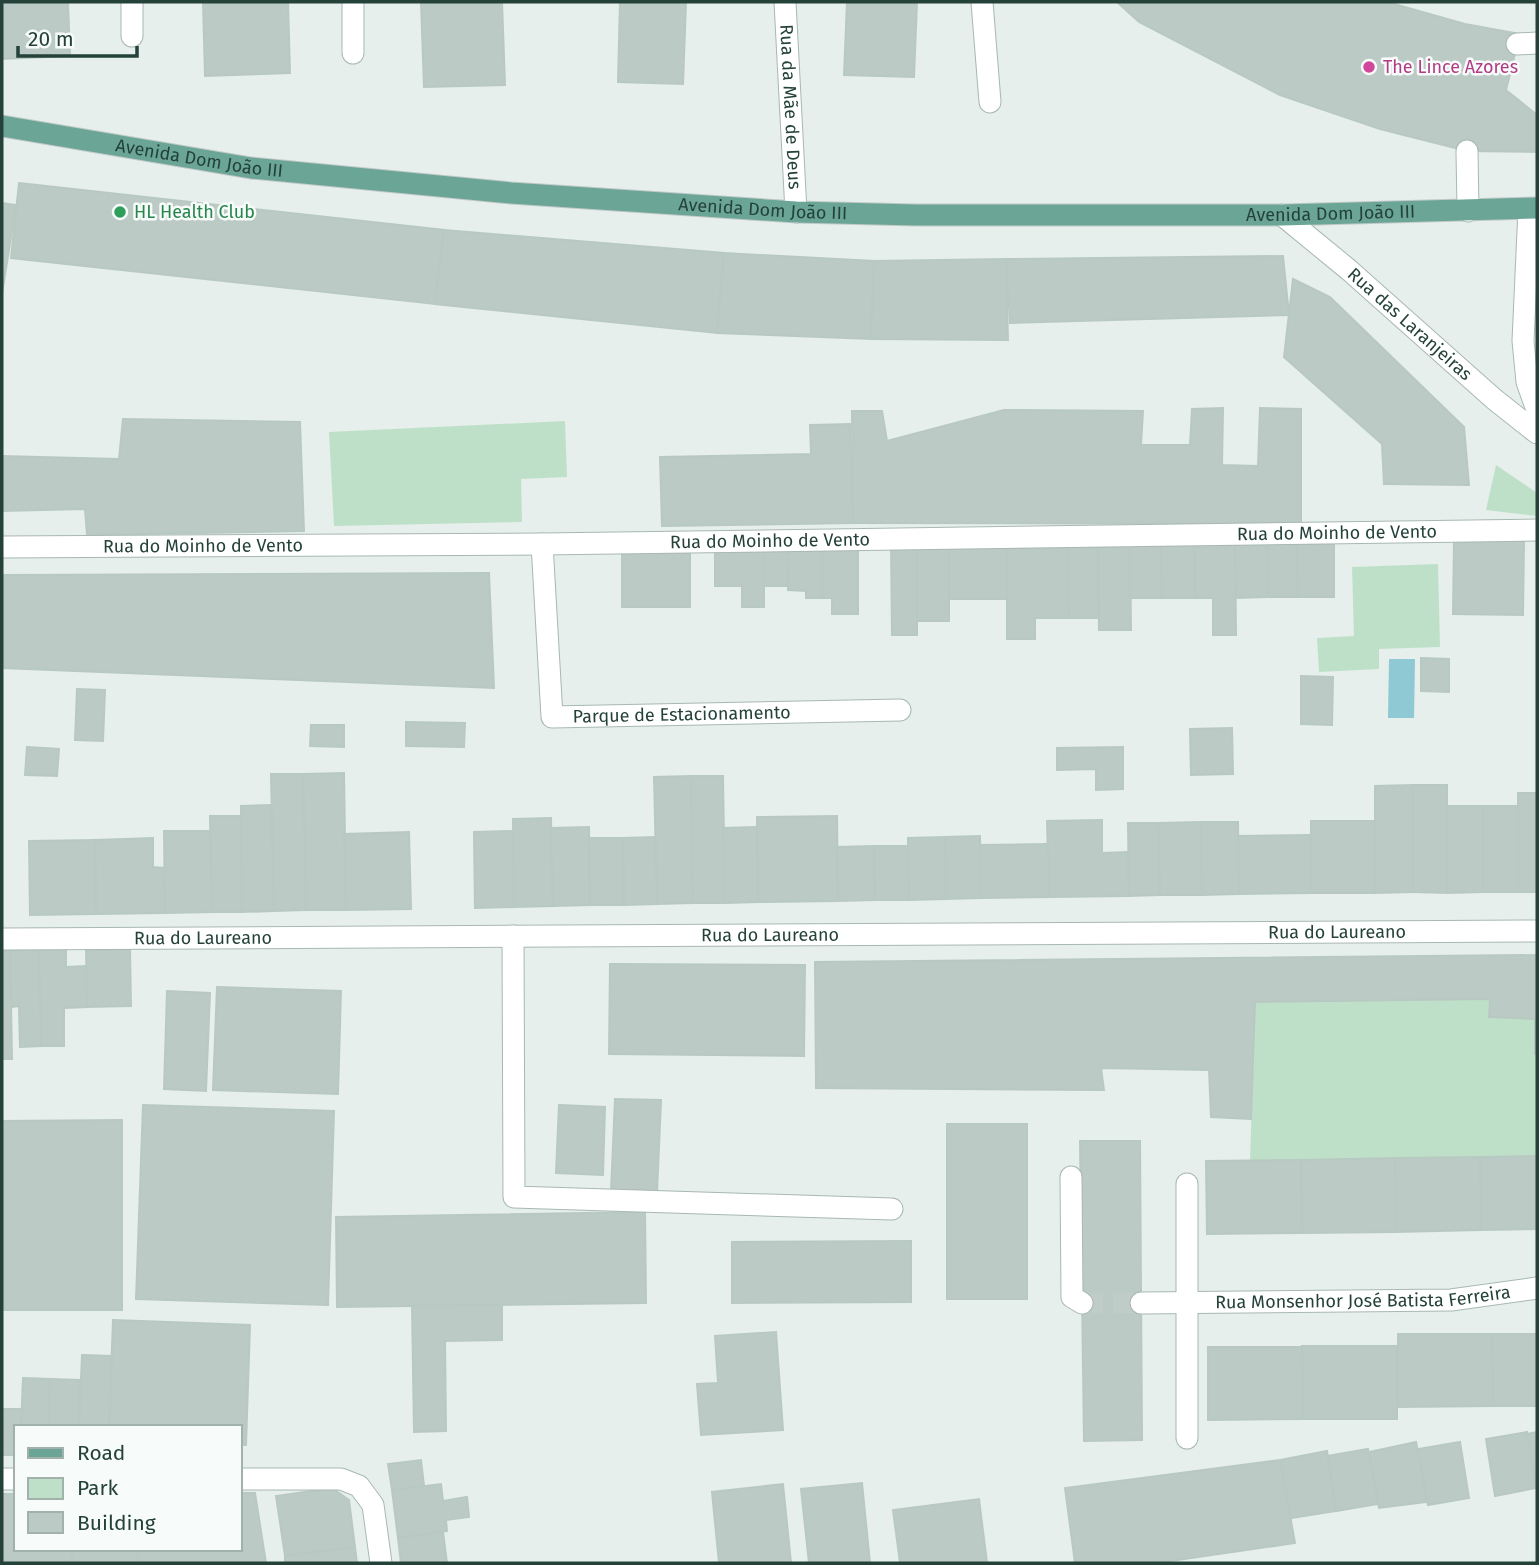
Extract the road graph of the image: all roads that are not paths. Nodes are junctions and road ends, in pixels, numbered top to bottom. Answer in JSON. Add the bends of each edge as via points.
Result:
{"nodes":[{"id":1,"x":132,"y":2,"type":"edge"},
{"id":2,"x":354,"y":2,"type":"edge"},
{"id":3,"x":785,"y":2,"type":"edge"},
{"id":4,"x":982,"y":2,"type":"edge"},
{"id":5,"x":132,"y":36,"type":"dead end"},
{"id":6,"x":353,"y":53,"type":"dead end"},
{"id":7,"x":990,"y":102,"type":"dead end"},
{"id":8,"x":2,"y":126,"type":"edge"},
{"id":9,"x":1467,"y":151,"type":"dead end"},
{"id":10,"x":1534,"y":209,"type":"edge"},
{"id":11,"x":1468,"y":211,"type":"junction"},
{"id":12,"x":796,"y":212,"type":"junction"},
{"id":13,"x":1282,"y":215,"type":"junction"},
{"id":14,"x":1537,"y":410,"type":"edge"},
{"id":15,"x":1537,"y":433,"type":"edge"},
{"id":16,"x":1537,"y":530,"type":"edge"},
{"id":17,"x":542,"y":544,"type":"junction"},
{"id":18,"x":2,"y":547,"type":"edge"},
{"id":19,"x":900,"y":710,"type":"dead end"},
{"id":20,"x":1537,"y":931,"type":"edge"},
{"id":21,"x":513,"y":936,"type":"junction"},
{"id":22,"x":2,"y":939,"type":"edge"},
{"id":23,"x":1071,"y":1177,"type":"dead end"},
{"id":24,"x":1187,"y":1184,"type":"dead end"},
{"id":25,"x":892,"y":1209,"type":"dead end"},
{"id":26,"x":1537,"y":1288,"type":"edge"},
{"id":27,"x":1082,"y":1303,"type":"dead end"},
{"id":28,"x":1142,"y":1303,"type":"tunnel mouth"},
{"id":29,"x":1187,"y":1304,"type":"junction"},
{"id":30,"x":1187,"y":1438,"type":"dead end"},
{"id":31,"x":242,"y":1479,"type":"edge"},
{"id":32,"x":381,"y":1563,"type":"edge"}],
"edges":[{"from":1,"to":5,"type":"street"},
{"from":2,"to":6,"type":"street"},
{"from":3,"to":12,"type":"street","name":"Rua da Mãe de Deus"},
{"from":4,"to":7,"type":"street"},
{"from":8,"to":12,"type":"main road","name":"Avenida Dom João III","via":[[251,167],[511,193]]},
{"from":9,"to":11,"type":"street"},
{"from":10,"to":11,"type":"main road","name":"Avenida Dom João III"},
{"from":10,"to":14,"type":"street","via":[[1523,341],[1527,382]]},
{"from":11,"to":13,"type":"main road","name":"Avenida Dom João III"},
{"from":12,"to":13,"type":"main road","name":"Avenida Dom João III"},
{"from":13,"to":15,"type":"street","name":"Rua das Laranjeiras"},
{"from":16,"to":17,"type":"street","name":"Rua do Moinho de Vento"},
{"from":17,"to":18,"type":"street","name":"Rua do Moinho de Vento"},
{"from":17,"to":19,"type":"street","name":"Parque de Estacionamento","via":[[552,716]]},
{"from":20,"to":21,"type":"street","name":"Rua do Laureano"},
{"from":21,"to":22,"type":"street","name":"Rua do Laureano"},
{"from":21,"to":25,"type":"street","via":[[514,1197]]},
{"from":23,"to":27,"type":"street","via":[[1072,1297]]},
{"from":24,"to":29,"type":"street"},
{"from":26,"to":29,"type":"street","name":"Rua Monsenhor José Batista Ferreira","via":[[1451,1300]]},
{"from":28,"to":29,"type":"street","name":"Rua Monsenhor José Batista Ferreira"},
{"from":29,"to":30,"type":"street"},
{"from":31,"to":32,"type":"street","via":[[341,1479],[359,1486],[373,1505]]}]}
